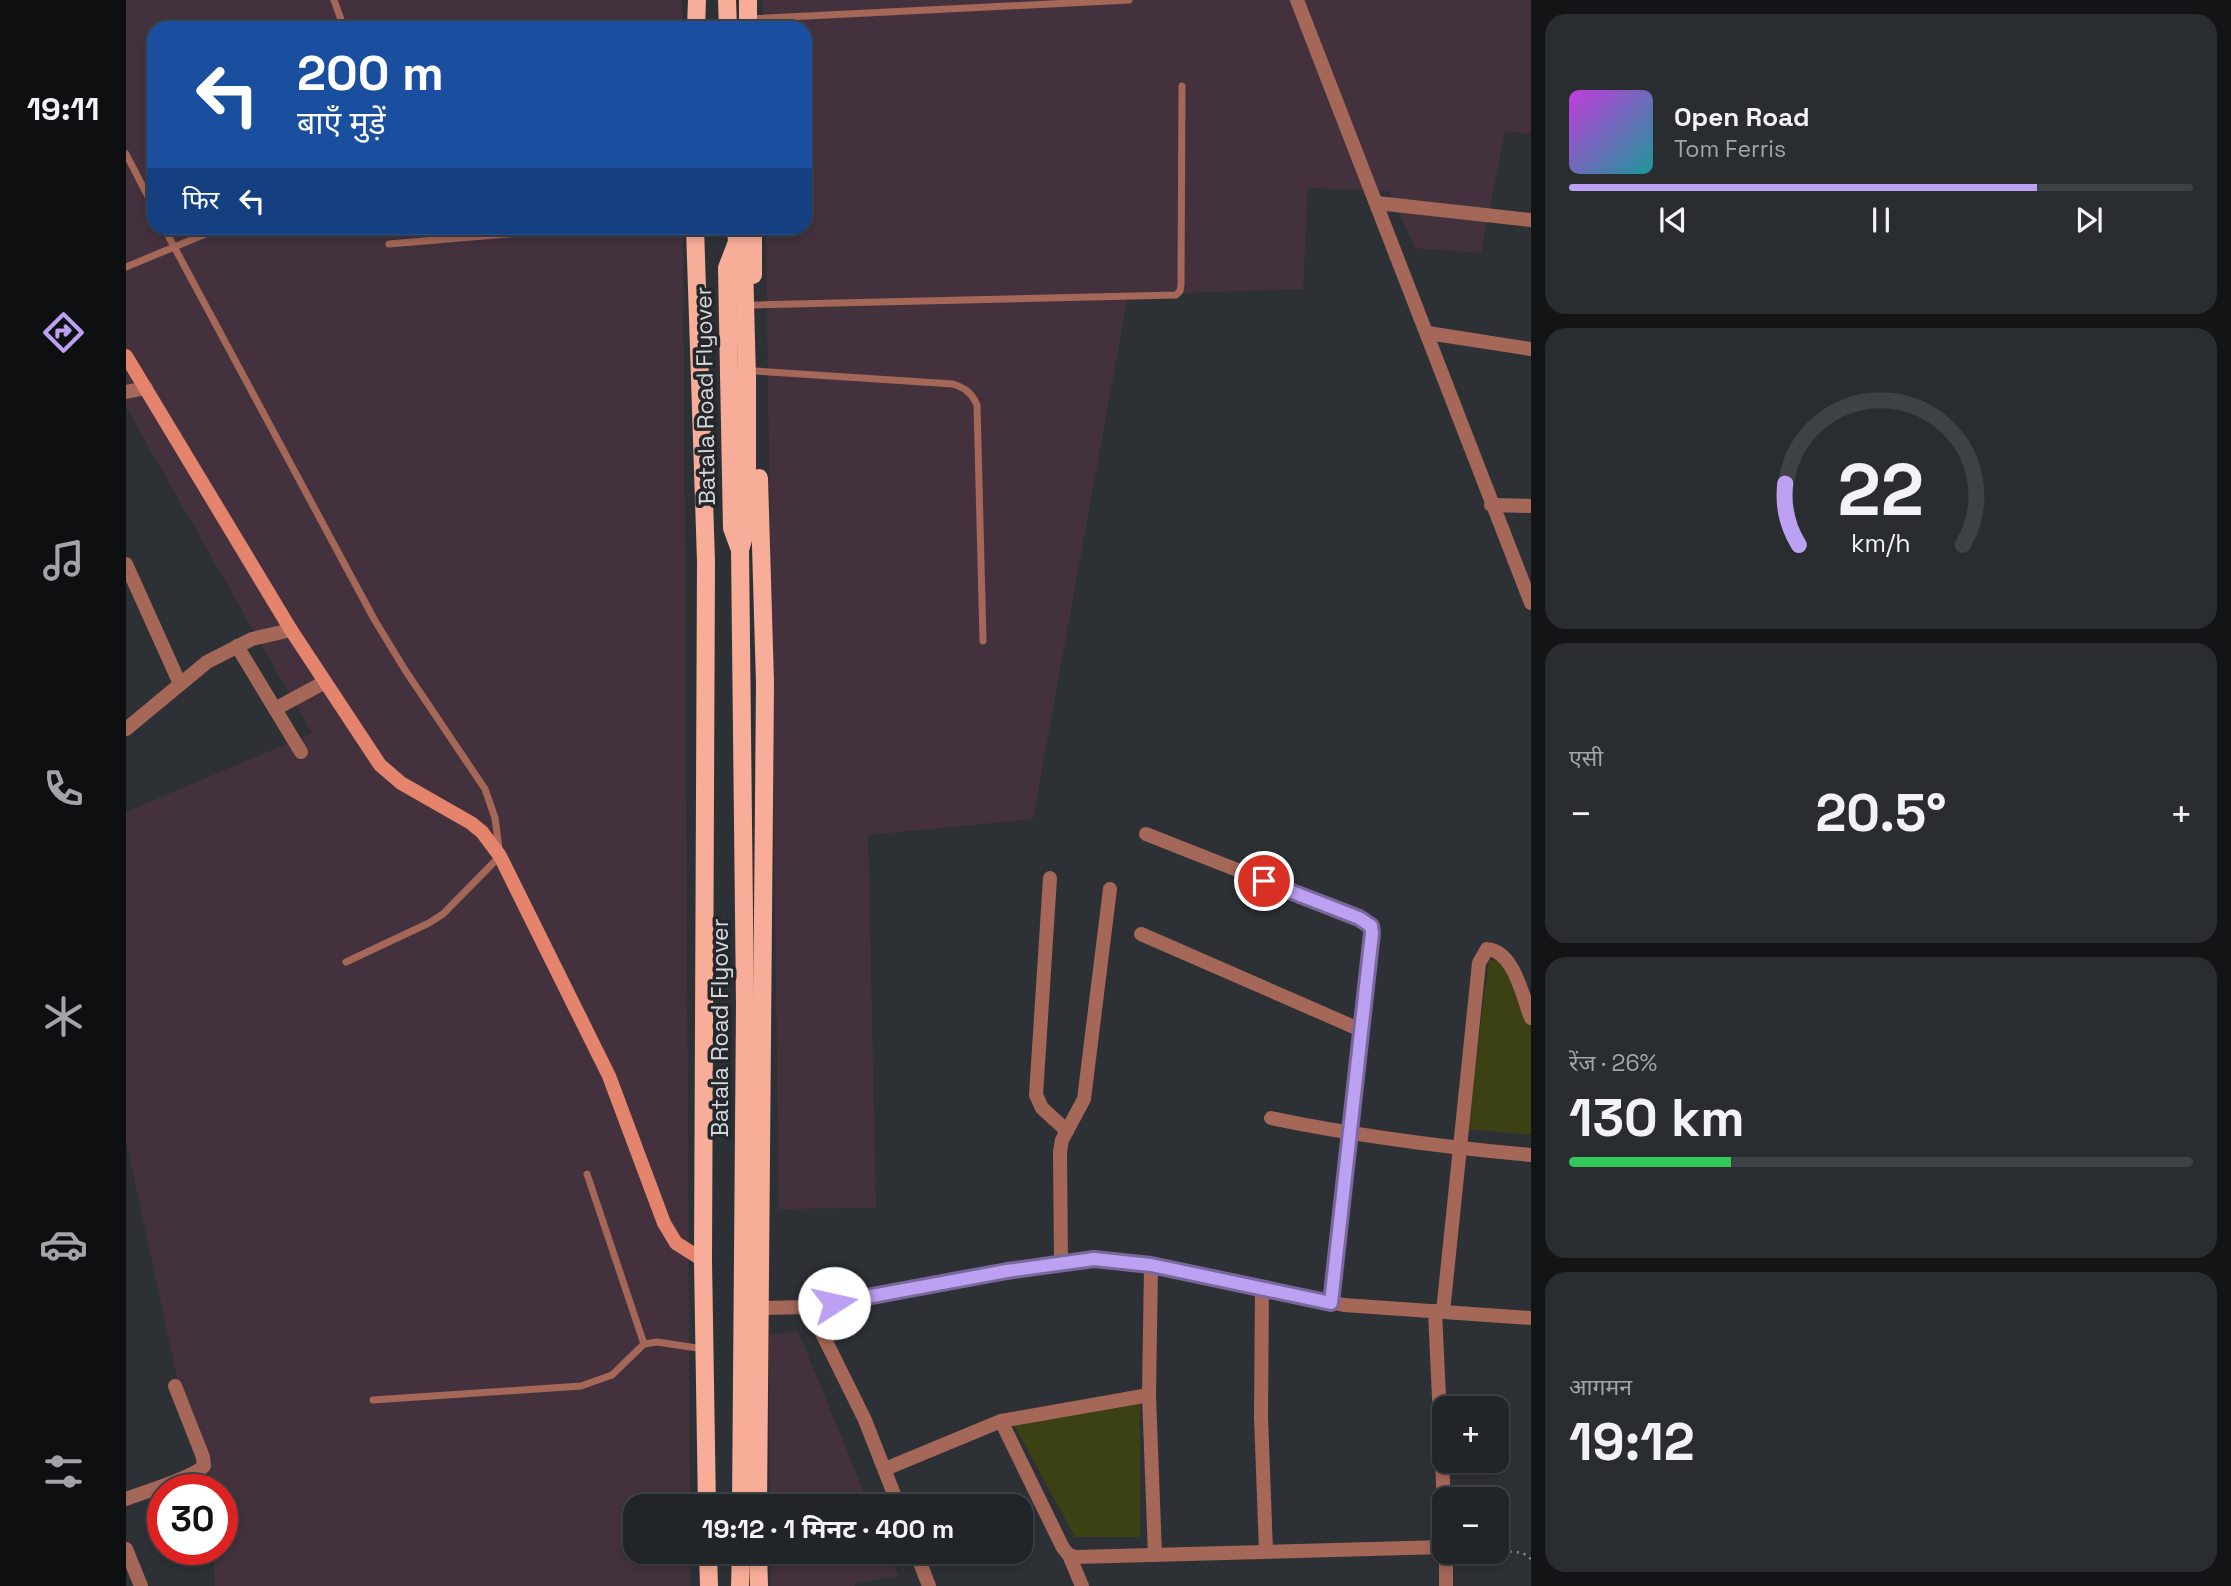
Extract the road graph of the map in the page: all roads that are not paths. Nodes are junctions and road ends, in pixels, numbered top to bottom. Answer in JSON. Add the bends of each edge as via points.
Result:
{"nodes":[{"id":1,"x":334,"y":0,"type":"edge"},
{"id":2,"x":697,"y":0,"type":"edge"},
{"id":3,"x":727,"y":0,"type":"edge"},
{"id":4,"x":748,"y":0,"type":"edge"},
{"id":5,"x":1129,"y":0,"type":"edge"},
{"id":6,"x":1297,"y":0,"type":"edge"},
{"id":7,"x":342,"y":21,"type":"edge"},
{"id":8,"x":696,"y":21,"type":"edge"},
{"id":9,"x":727,"y":21,"type":"edge"},
{"id":10,"x":748,"y":21,"type":"edge"},
{"id":11,"x":781,"y":21,"type":"edge"},
{"id":12,"x":1182,"y":86,"type":"dead end"},
{"id":13,"x":126,"y":154,"type":"edge"},
{"id":14,"x":147,"y":194,"type":"edge"},
{"id":15,"x":1377,"y":203,"type":"junction"},
{"id":16,"x":1531,"y":220,"type":"edge"},
{"id":17,"x":168,"y":235,"type":"edge"},
{"id":18,"x":202,"y":235,"type":"edge"},
{"id":19,"x":495,"y":235,"type":"edge"},
{"id":20,"x":695,"y":235,"type":"edge"},
{"id":21,"x":736,"y":235,"type":"edge"},
{"id":22,"x":752,"y":235,"type":"edge"},
{"id":23,"x":389,"y":244,"type":"dead end"},
{"id":24,"x":174,"y":246,"type":"junction"},
{"id":25,"x":126,"y":267,"type":"edge"},
{"id":26,"x":754,"y":305,"type":"junction"},
{"id":27,"x":1428,"y":333,"type":"junction"},
{"id":28,"x":1531,"y":349,"type":"edge"},
{"id":29,"x":126,"y":355,"type":"edge"},
{"id":30,"x":755,"y":371,"type":"junction"},
{"id":31,"x":146,"y":388,"type":"junction"},
{"id":32,"x":126,"y":392,"type":"edge"},
{"id":33,"x":1491,"y":505,"type":"junction"},
{"id":34,"x":1531,"y":506,"type":"edge"},
{"id":35,"x":126,"y":564,"type":"edge"},
{"id":36,"x":1531,"y":603,"type":"edge"},
{"id":37,"x":291,"y":630,"type":"junction"},
{"id":38,"x":983,"y":641,"type":"dead end"},
{"id":39,"x":237,"y":646,"type":"junction"},
{"id":40,"x":325,"y":682,"type":"junction"},
{"id":41,"x":180,"y":684,"type":"junction"},
{"id":42,"x":275,"y":709,"type":"junction"},
{"id":43,"x":126,"y":729,"type":"edge"},
{"id":44,"x":301,"y":751,"type":"dead end"},
{"id":45,"x":1146,"y":834,"type":"dead end"},
{"id":46,"x":500,"y":856,"type":"junction"},
{"id":47,"x":1050,"y":878,"type":"dead end"},
{"id":48,"x":1110,"y":889,"type":"dead end"},
{"id":49,"x":1140,"y":934,"type":"dead end"},
{"id":50,"x":346,"y":962,"type":"dead end"},
{"id":51,"x":1531,"y":1018,"type":"edge"},
{"id":52,"x":1360,"y":1030,"type":"junction"},
{"id":53,"x":1271,"y":1118,"type":"dead end"},
{"id":54,"x":1068,"y":1131,"type":"junction"},
{"id":55,"x":1349,"y":1134,"type":"junction"},
{"id":56,"x":1460,"y":1149,"type":"junction"},
{"id":57,"x":1531,"y":1155,"type":"edge"},
{"id":58,"x":587,"y":1174,"type":"dead end"},
{"id":59,"x":703,"y":1260,"type":"junction"},
{"id":60,"x":1061,"y":1262,"type":"junction"},
{"id":61,"x":1151,"y":1265,"type":"junction"},
{"id":62,"x":1262,"y":1288,"type":"junction"},
{"id":63,"x":1331,"y":1303,"type":"junction"},
{"id":64,"x":809,"y":1307,"type":"junction"},
{"id":65,"x":761,"y":1308,"type":"junction"},
{"id":66,"x":1439,"y":1312,"type":"junction"},
{"id":67,"x":1531,"y":1318,"type":"edge"},
{"id":68,"x":644,"y":1344,"type":"junction"},
{"id":69,"x":705,"y":1349,"type":"junction"},
{"id":70,"x":175,"y":1386,"type":"dead end"},
{"id":71,"x":1149,"y":1395,"type":"junction"},
{"id":72,"x":373,"y":1400,"type":"dead end"},
{"id":73,"x":1001,"y":1421,"type":"junction"},
{"id":74,"x":885,"y":1469,"type":"junction"},
{"id":75,"x":1444,"y":1487,"type":"edge"},
{"id":76,"x":707,"y":1494,"type":"edge"},
{"id":77,"x":741,"y":1494,"type":"edge"},
{"id":78,"x":758,"y":1494,"type":"edge"},
{"id":79,"x":894,"y":1494,"type":"edge"},
{"id":80,"x":126,"y":1499,"type":"edge"},
{"id":81,"x":1432,"y":1547,"type":"edge"},
{"id":82,"x":126,"y":1549,"type":"edge"},
{"id":83,"x":1266,"y":1551,"type":"junction"},
{"id":84,"x":1069,"y":1555,"type":"junction"},
{"id":85,"x":1155,"y":1555,"type":"junction"},
{"id":86,"x":708,"y":1564,"type":"edge"},
{"id":87,"x":741,"y":1564,"type":"edge"},
{"id":88,"x":758,"y":1564,"type":"edge"},
{"id":89,"x":921,"y":1564,"type":"edge"},
{"id":90,"x":1446,"y":1564,"type":"edge"},
{"id":91,"x":141,"y":1586,"type":"edge"},
{"id":92,"x":709,"y":1586,"type":"edge"},
{"id":93,"x":740,"y":1586,"type":"edge"},
{"id":94,"x":759,"y":1586,"type":"edge"},
{"id":95,"x":929,"y":1586,"type":"edge"},
{"id":96,"x":1082,"y":1586,"type":"edge"},
{"id":97,"x":1446,"y":1586,"type":"edge"}],
"edges":[{"from":1,"to":7,"type":"lane"},
{"from":2,"to":8,"type":"main road"},
{"from":3,"to":9,"type":"main road"},
{"from":4,"to":10,"type":"main road"},
{"from":5,"to":11,"type":"lane"},
{"from":6,"to":15,"type":"street"},
{"from":12,"to":26,"type":"lane","via":[[1181,285],[1176,295]]},
{"from":13,"to":14,"type":"lane"},
{"from":15,"to":16,"type":"street"},
{"from":15,"to":27,"type":"street"},
{"from":17,"to":24,"type":"lane"},
{"from":18,"to":24,"type":"lane"},
{"from":19,"to":23,"type":"lane"},
{"from":20,"to":59,"type":"main road","via":[[706,561]]},
{"from":21,"to":77,"type":"main road","name":"Batala Road Flyover","via":[[727,268],[732,528],[740,550],[745,990]]},
{"from":22,"to":26,"type":"main road"},
{"from":24,"to":25,"type":"lane"},
{"from":24,"to":46,"type":"lane","via":[[374,620],[485,789]]},
{"from":26,"to":30,"type":"main road"},
{"from":27,"to":28,"type":"street"},
{"from":27,"to":33,"type":"street"},
{"from":29,"to":31,"type":"street"},
{"from":30,"to":38,"type":"lane","via":[[953,384],[974,396]]},
{"from":30,"to":65,"type":"main road","via":[[765,683]]},
{"from":31,"to":32,"type":"street"},
{"from":31,"to":37,"type":"street"},
{"from":33,"to":34,"type":"street"},
{"from":33,"to":36,"type":"street"},
{"from":35,"to":41,"type":"street"},
{"from":37,"to":39,"type":"street"},
{"from":37,"to":40,"type":"street"},
{"from":39,"to":41,"type":"street"},
{"from":39,"to":42,"type":"street"},
{"from":40,"to":42,"type":"street"},
{"from":40,"to":46,"type":"street","via":[[380,765],[401,783],[471,823]]},
{"from":41,"to":43,"type":"street"},
{"from":42,"to":44,"type":"street"},
{"from":45,"to":52,"type":"street","via":[[1371,926]]},
{"from":46,"to":50,"type":"lane","via":[[443,914]]},
{"from":46,"to":59,"type":"street","via":[[610,1076],[664,1223],[676,1243]]},
{"from":47,"to":54,"type":"street","via":[[1036,1094],[1042,1108]]},
{"from":48,"to":54,"type":"street","via":[[1083,1099]]},
{"from":49,"to":52,"type":"street"},
{"from":51,"to":56,"type":"street","via":[[1506,957],[1487,949],[1479,963]]},
{"from":52,"to":55,"type":"street"},
{"from":53,"to":55,"type":"street"},
{"from":54,"to":60,"type":"street","via":[[1060,1152]]},
{"from":55,"to":56,"type":"street"},
{"from":55,"to":63,"type":"street"},
{"from":56,"to":57,"type":"street"},
{"from":56,"to":66,"type":"street"},
{"from":58,"to":68,"type":"lane"},
{"from":59,"to":69,"type":"main road"},
{"from":60,"to":61,"type":"street","via":[[1094,1259]]},
{"from":60,"to":64,"type":"street"},
{"from":61,"to":62,"type":"street"},
{"from":61,"to":71,"type":"street"},
{"from":62,"to":63,"type":"street"},
{"from":62,"to":83,"type":"street"},
{"from":63,"to":66,"type":"street"},
{"from":64,"to":65,"type":"street"},
{"from":64,"to":74,"type":"street"},
{"from":65,"to":78,"type":"main road"},
{"from":66,"to":67,"type":"street"},
{"from":66,"to":75,"type":"street"},
{"from":68,"to":69,"type":"lane"},
{"from":68,"to":72,"type":"lane","via":[[611,1375],[581,1386]]},
{"from":69,"to":76,"type":"main road"},
{"from":70,"to":80,"type":"street","via":[[204,1466]]},
{"from":71,"to":73,"type":"street"},
{"from":71,"to":85,"type":"street"},
{"from":73,"to":74,"type":"street"},
{"from":73,"to":84,"type":"street"},
{"from":74,"to":79,"type":"street"},
{"from":81,"to":83,"type":"street"},
{"from":82,"to":91,"type":"street"},
{"from":83,"to":85,"type":"street"},
{"from":84,"to":85,"type":"street"},
{"from":84,"to":96,"type":"street"},
{"from":86,"to":92,"type":"main road"},
{"from":87,"to":93,"type":"main road"},
{"from":88,"to":94,"type":"main road"},
{"from":89,"to":95,"type":"street"},
{"from":90,"to":97,"type":"street"}]}
